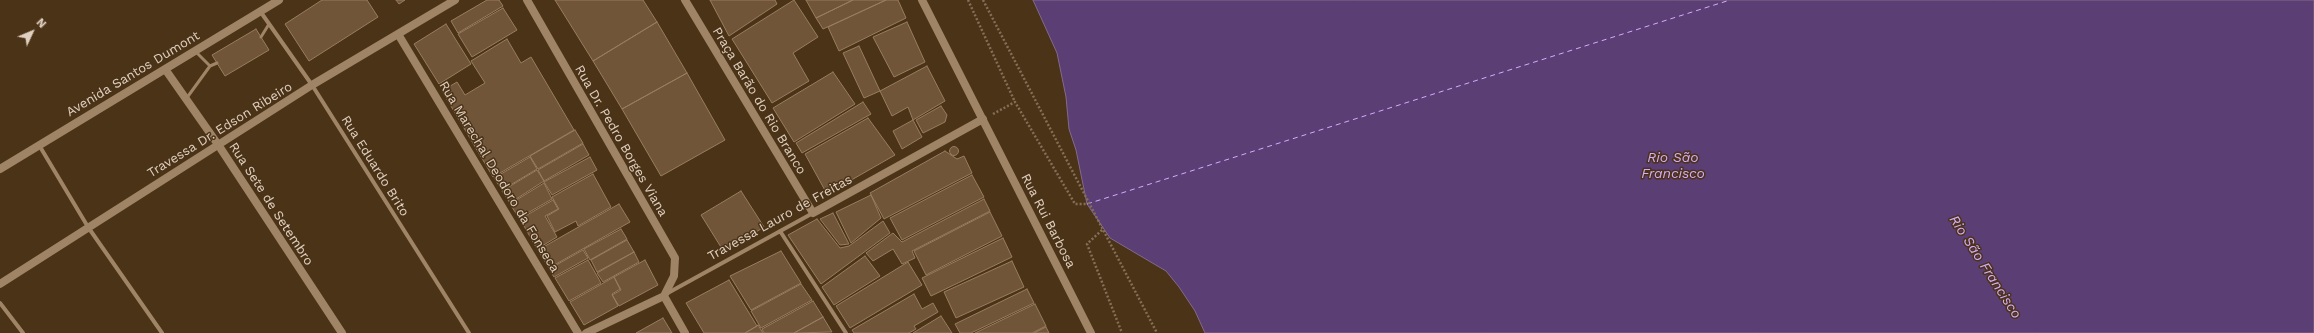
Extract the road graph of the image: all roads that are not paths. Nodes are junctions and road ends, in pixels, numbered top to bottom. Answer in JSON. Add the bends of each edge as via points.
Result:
{"nodes":[{"id":1,"x":279,"y":0,"type":"edge"},
{"id":2,"x":454,"y":0,"type":"edge"},
{"id":3,"x":527,"y":0,"type":"edge"},
{"id":4,"x":685,"y":0,"type":"edge"},
{"id":5,"x":922,"y":0,"type":"edge"},
{"id":6,"x":260,"y":11,"type":"junction"},
{"id":7,"x":269,"y":24,"type":"junction"},
{"id":8,"x":398,"y":34,"type":"junction"},
{"id":9,"x":261,"y":37,"type":"dead end"},
{"id":10,"x":195,"y":51,"type":"junction"},
{"id":11,"x":217,"y":63,"type":"dead end"},
{"id":12,"x":210,"y":66,"type":"junction"},
{"id":13,"x":165,"y":69,"type":"junction"},
{"id":14,"x":312,"y":85,"type":"junction"},
{"id":15,"x":186,"y":99,"type":"junction"},
{"id":16,"x":983,"y":119,"type":"junction"},
{"id":17,"x":39,"y":145,"type":"junction"},
{"id":18,"x":219,"y":146,"type":"junction"},
{"id":19,"x":0,"y":169,"type":"edge"},
{"id":20,"x":812,"y":213,"type":"junction"},
{"id":21,"x":88,"y":227,"type":"junction"},
{"id":22,"x":780,"y":231,"type":"junction"},
{"id":23,"x":0,"y":284,"type":"edge"},
{"id":24,"x":664,"y":296,"type":"junction"},
{"id":25,"x":0,"y":303,"type":"edge"},
{"id":26,"x":23,"y":333,"type":"edge"},
{"id":27,"x":162,"y":333,"type":"edge"},
{"id":28,"x":342,"y":333,"type":"edge"},
{"id":29,"x":469,"y":333,"type":"edge"},
{"id":30,"x":578,"y":333,"type":"edge"},
{"id":31,"x":586,"y":333,"type":"edge"},
{"id":32,"x":685,"y":333,"type":"edge"},
{"id":33,"x":846,"y":333,"type":"edge"},
{"id":34,"x":1091,"y":333,"type":"edge"}],
"edges":[{"from":1,"to":6,"type":"street","name":"Avenida Santos Dumont"},
{"from":2,"to":8,"type":"street","name":"Travessa Dr. Edson Ribeiro"},
{"from":3,"to":24,"type":"street","name":"Rua Dr. Pedro Borges Viana","via":[[675,258],[674,276]]},
{"from":4,"to":20,"type":"street","name":"Praça Barão do Rio Branco"},
{"from":5,"to":16,"type":"street","name":"Rua Rui Barbosa"},
{"from":6,"to":7,"type":"street","name":"Rua Eduardo Brito"},
{"from":6,"to":10,"type":"street","name":"Avenida Santos Dumont"},
{"from":7,"to":9,"type":"lane"},
{"from":7,"to":14,"type":"street","name":"Rua Eduardo Brito"},
{"from":8,"to":14,"type":"street","name":"Travessa Dr. Edson Ribeiro"},
{"from":8,"to":30,"type":"street","name":"Rua Marechal Deodoro da Fonseca"},
{"from":10,"to":12,"type":"lane"},
{"from":10,"to":13,"type":"street","name":"Avenida Santos Dumont"},
{"from":11,"to":12,"type":"lane"},
{"from":12,"to":15,"type":"lane"},
{"from":13,"to":15,"type":"street","name":"Rua Sete de Setembro"},
{"from":13,"to":17,"type":"street","name":"Avenida Santos Dumont"},
{"from":14,"to":18,"type":"street","name":"Travessa Dr. Edson Ribeiro"},
{"from":14,"to":29,"type":"street","name":"Rua Eduardo Brito"},
{"from":15,"to":18,"type":"street","name":"Rua Sete de Setembro"},
{"from":16,"to":20,"type":"street","name":"Travessa Lauro de Freitas"},
{"from":16,"to":34,"type":"street","name":"Rua Rui Barbosa"},
{"from":17,"to":19,"type":"street","name":"Avenida Santos Dumont"},
{"from":17,"to":21,"type":"street"},
{"from":18,"to":21,"type":"street","name":"Travessa Dr. Edson Ribeiro"},
{"from":18,"to":28,"type":"street","name":"Rua Sete de Setembro"},
{"from":20,"to":22,"type":"street","name":"Travessa Lauro de Freitas"},
{"from":21,"to":23,"type":"street","name":"Travessa Dr. Edson Ribeiro"},
{"from":21,"to":27,"type":"street"},
{"from":22,"to":24,"type":"street","name":"Travessa Lauro de Freitas"},
{"from":22,"to":33,"type":"street"},
{"from":24,"to":31,"type":"street","name":"Travessa Lauro de Freitas"},
{"from":24,"to":32,"type":"street"},
{"from":25,"to":26,"type":"street"}]}
